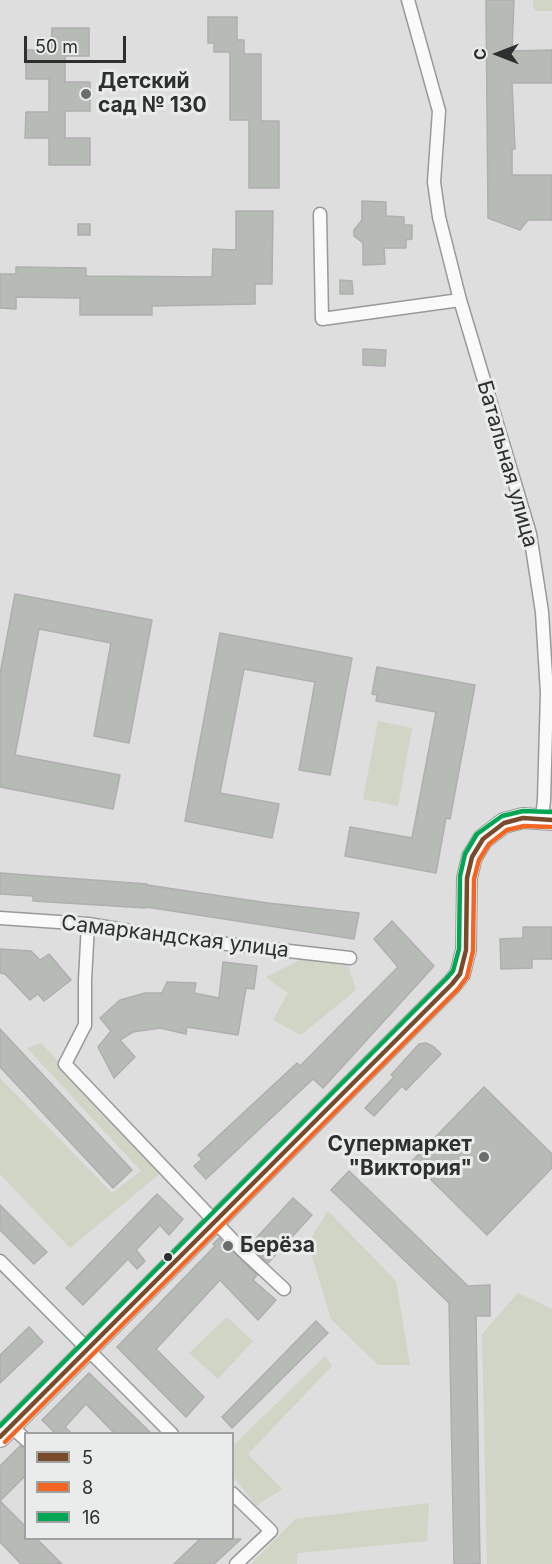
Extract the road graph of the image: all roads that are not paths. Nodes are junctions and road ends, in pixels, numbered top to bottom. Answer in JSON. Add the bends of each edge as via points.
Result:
{"nodes":[{"id":1,"x":408,"y":0,"type":"edge"},
{"id":2,"x":321,"y":214,"type":"dead end"},
{"id":3,"x":460,"y":300,"type":"junction"},
{"id":4,"x":547,"y":819,"type":"edge"},
{"id":5,"x":0,"y":918,"type":"edge"},
{"id":6,"x":88,"y":924,"type":"junction"},
{"id":7,"x":350,"y":958,"type":"dead end"},
{"id":8,"x":217,"y":1222,"type":"junction"},
{"id":9,"x":0,"y":1262,"type":"edge"},
{"id":10,"x":284,"y":1290,"type":"dead end"},
{"id":11,"x":86,"y":1349,"type":"junction"},
{"id":12,"x":170,"y":1432,"type":"edge"},
{"id":13,"x":12,"y":1434,"type":"edge"},
{"id":14,"x":234,"y":1495,"type":"edge"},
{"id":15,"x":236,"y":1564,"type":"edge"}],
"edges":[{"from":1,"to":3,"type":"street","name":"Батальная улица","via":[[439,111],[434,182]]},
{"from":2,"to":3,"type":"street","via":[[322,319]]},
{"from":3,"to":4,"type":"street","name":"Батальная улица","via":[[530,534],[542,612],[548,693],[544,800]]},
{"from":4,"to":8,"type":"main road","name":"Батальная улица","via":[[522,818],[504,823],[483,839],[472,857],[467,878],[466,950],[460,974]]},
{"from":5,"to":6,"type":"street","name":"Самаркандская улица"},
{"from":6,"to":7,"type":"street","name":"Самаркандская улица"},
{"from":6,"to":8,"type":"street","via":[[85,1025],[65,1064]]},
{"from":8,"to":10,"type":"street"},
{"from":8,"to":11,"type":"main road","name":"Батальная улица"},
{"from":9,"to":11,"type":"street"},
{"from":11,"to":12,"type":"street"},
{"from":11,"to":13,"type":"main road","name":"Батальная улица"},
{"from":14,"to":15,"type":"street","via":[[271,1531]]}]}
